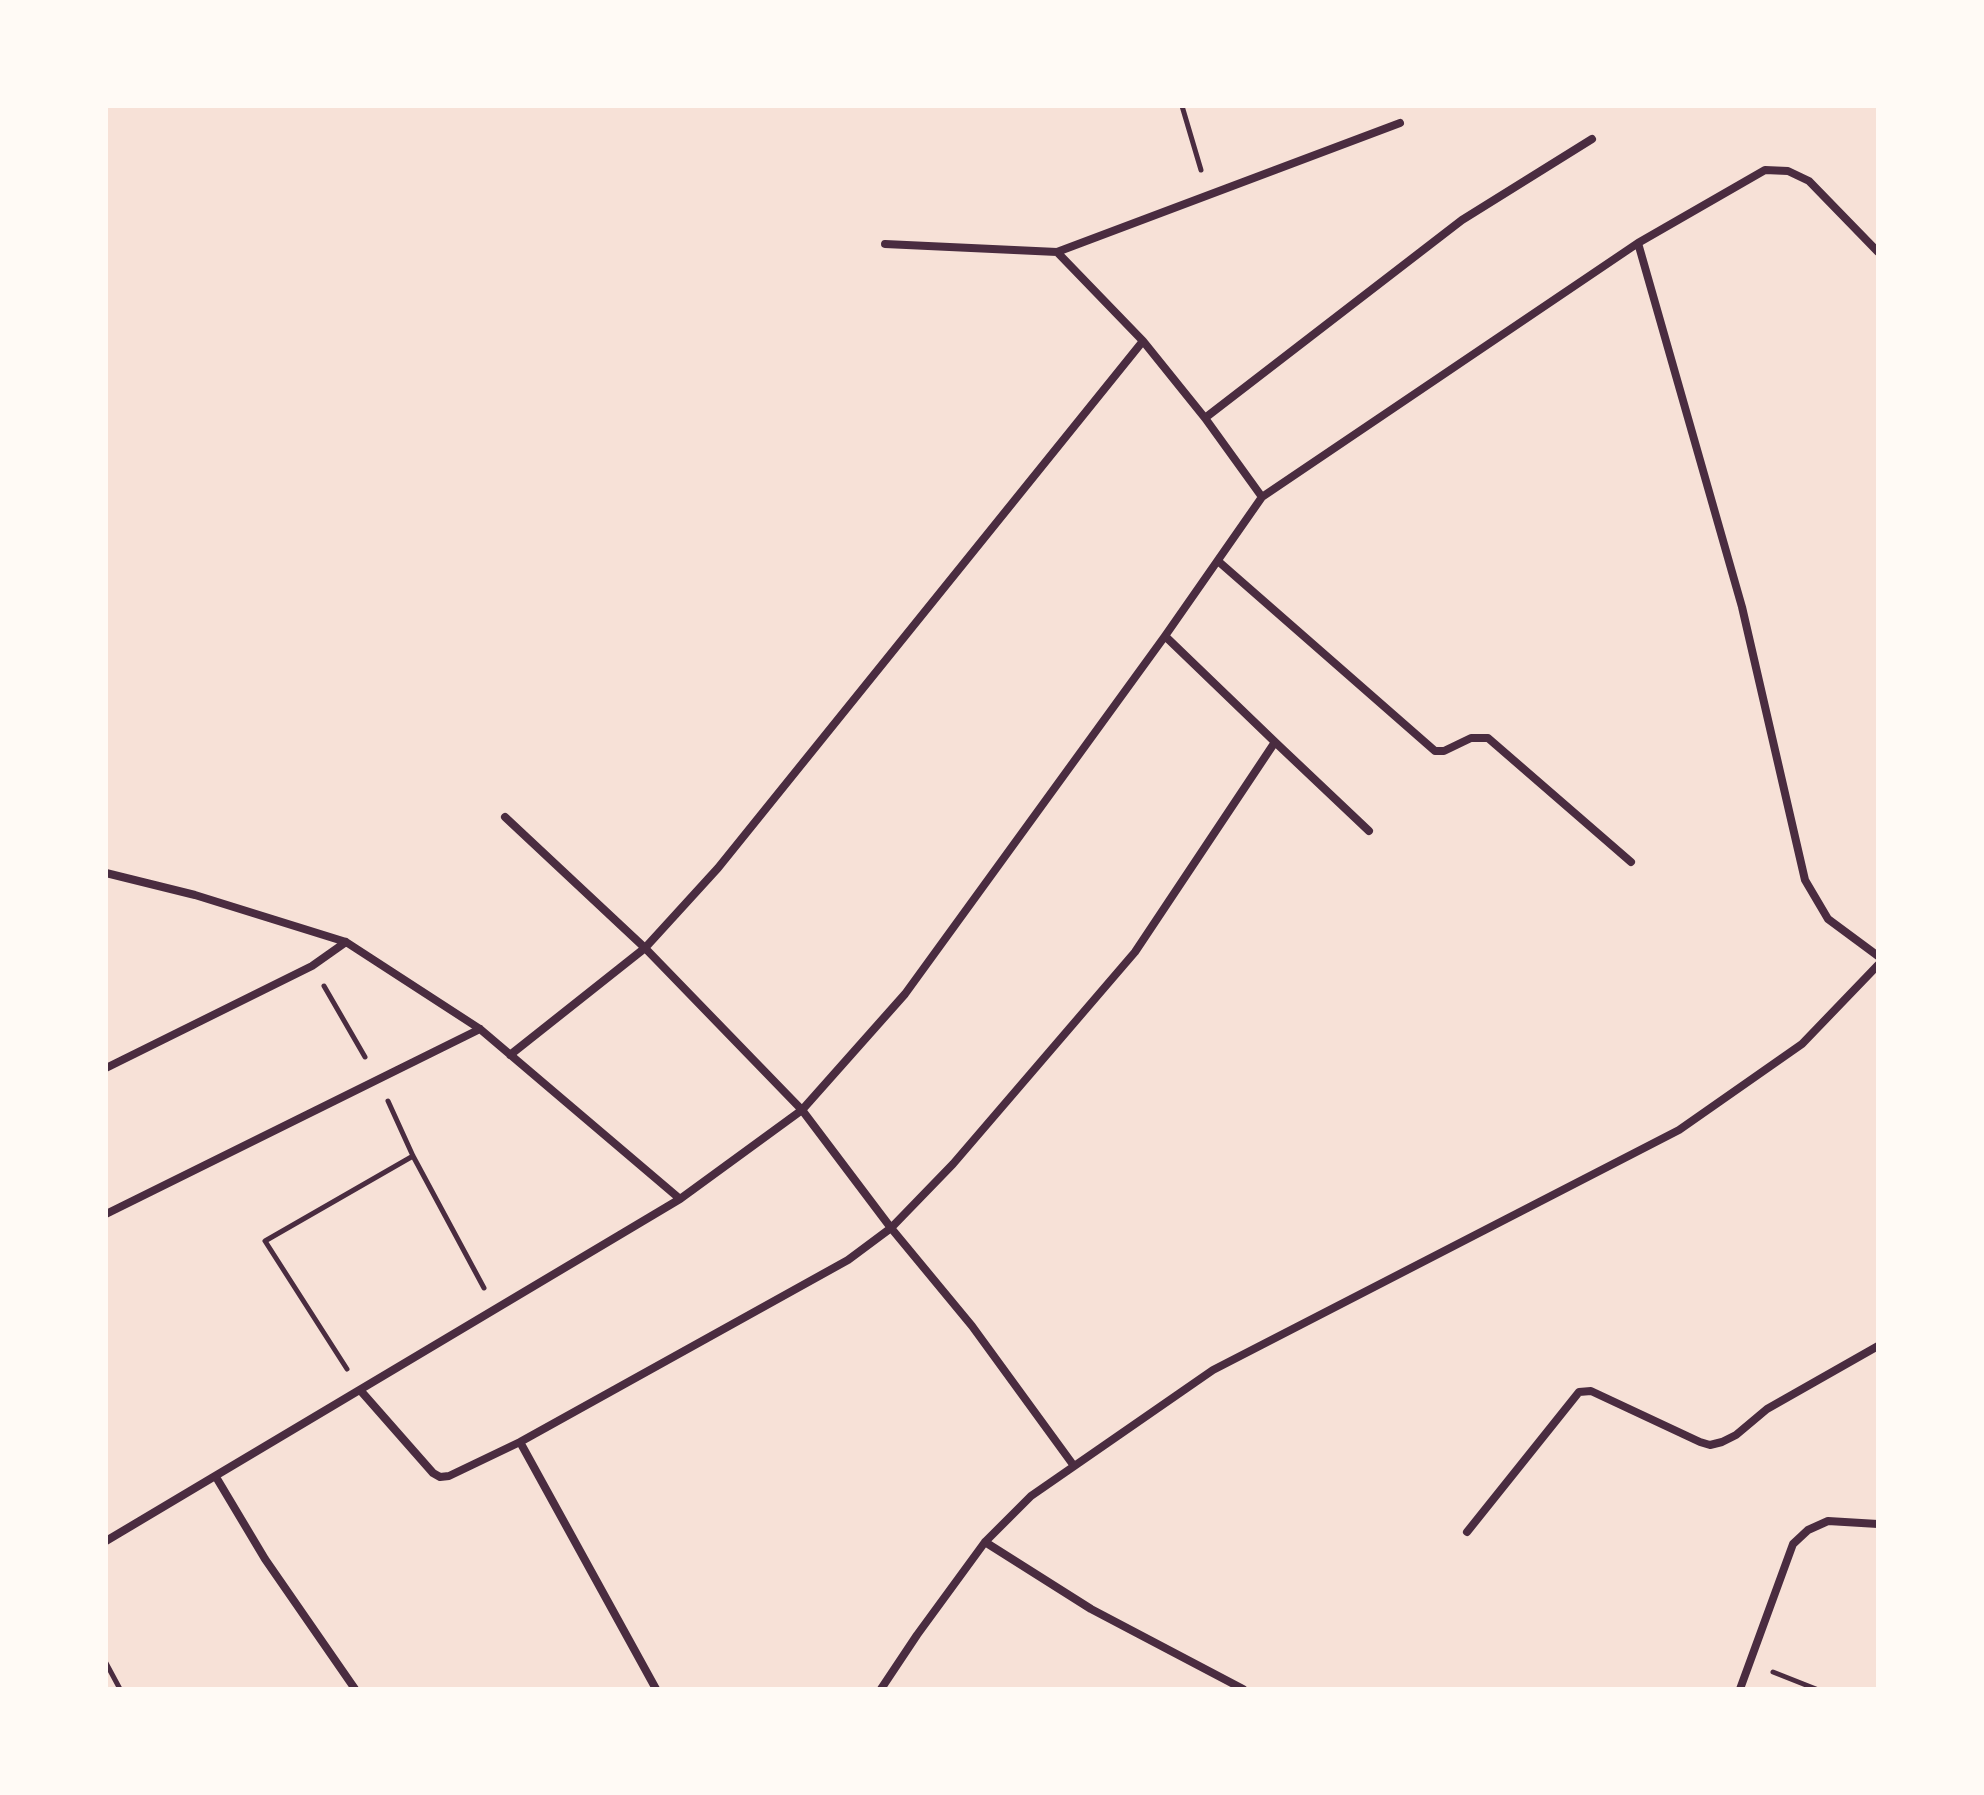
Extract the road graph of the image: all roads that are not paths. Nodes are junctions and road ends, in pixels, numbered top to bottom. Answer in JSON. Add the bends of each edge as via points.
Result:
{"nodes":[{"id":1,"x":1400,"y":123,"type":"dead end"},
{"id":2,"x":1592,"y":139,"type":"dead end"},
{"id":3,"x":1638,"y":243,"type":"junction"},
{"id":4,"x":885,"y":244,"type":"dead end"},
{"id":5,"x":1057,"y":252,"type":"junction"},
{"id":6,"x":1878,"y":252,"type":"edge"},
{"id":7,"x":1143,"y":341,"type":"junction"},
{"id":8,"x":1205,"y":418,"type":"junction"},
{"id":9,"x":1262,"y":497,"type":"junction"},
{"id":10,"x":1218,"y":561,"type":"junction"},
{"id":11,"x":1165,"y":636,"type":"junction"},
{"id":12,"x":1275,"y":742,"type":"junction"},
{"id":13,"x":505,"y":817,"type":"dead end"},
{"id":14,"x":1369,"y":831,"type":"dead end"},
{"id":15,"x":1631,"y":862,"type":"dead end"},
{"id":16,"x":106,"y":873,"type":"edge"},
{"id":17,"x":346,"y":942,"type":"junction"},
{"id":18,"x":645,"y":948,"type":"junction"},
{"id":19,"x":1878,"y":956,"type":"edge"},
{"id":20,"x":1878,"y":965,"type":"edge"},
{"id":21,"x":480,"y":1029,"type":"junction"},
{"id":22,"x":510,"y":1055,"type":"junction"},
{"id":23,"x":106,"y":1068,"type":"edge"},
{"id":24,"x":802,"y":1110,"type":"junction"},
{"id":25,"x":680,"y":1199,"type":"junction"},
{"id":26,"x":106,"y":1214,"type":"edge"},
{"id":27,"x":891,"y":1228,"type":"junction"},
{"id":28,"x":1878,"y":1346,"type":"edge"},
{"id":29,"x":360,"y":1390,"type":"junction"},
{"id":30,"x":520,"y":1442,"type":"junction"},
{"id":31,"x":1074,"y":1466,"type":"junction"},
{"id":32,"x":216,"y":1477,"type":"junction"},
{"id":33,"x":1878,"y":1524,"type":"edge"},
{"id":34,"x":1467,"y":1532,"type":"dead end"},
{"id":35,"x":106,"y":1541,"type":"edge"},
{"id":36,"x":985,"y":1542,"type":"junction"},
{"id":37,"x":355,"y":1689,"type":"edge"},
{"id":38,"x":656,"y":1689,"type":"edge"},
{"id":39,"x":881,"y":1689,"type":"edge"},
{"id":40,"x":1243,"y":1689,"type":"edge"},
{"id":41,"x":1740,"y":1689,"type":"edge"}],
"edges":[{"from":1,"to":5,"type":"street"},
{"from":2,"to":8,"type":"street","via":[[1462,220]]},
{"from":3,"to":6,"type":"street","via":[[1765,170],[1788,171],[1809,181]]},
{"from":3,"to":9,"type":"street"},
{"from":3,"to":19,"type":"street","via":[[1742,607],[1805,880],[1828,919]]},
{"from":4,"to":5,"type":"street"},
{"from":5,"to":7,"type":"street"},
{"from":7,"to":8,"type":"street"},
{"from":7,"to":18,"type":"street","via":[[718,868]]},
{"from":8,"to":9,"type":"street"},
{"from":9,"to":10,"type":"street"},
{"from":10,"to":11,"type":"street"},
{"from":10,"to":15,"type":"street","via":[[1435,751],[1471,738],[1488,738]]},
{"from":11,"to":12,"type":"street"},
{"from":11,"to":24,"type":"street","via":[[905,994]]},
{"from":12,"to":14,"type":"street"},
{"from":12,"to":27,"type":"street","via":[[1135,952],[953,1164]]},
{"from":13,"to":18,"type":"street"},
{"from":16,"to":17,"type":"street"},
{"from":17,"to":21,"type":"street"},
{"from":17,"to":23,"type":"street","via":[[312,966]]},
{"from":18,"to":22,"type":"street"},
{"from":18,"to":24,"type":"street"},
{"from":20,"to":31,"type":"street","via":[[1802,1044],[1679,1130],[1213,1370]]},
{"from":21,"to":22,"type":"street"},
{"from":21,"to":26,"type":"street"},
{"from":22,"to":25,"type":"street"},
{"from":24,"to":25,"type":"street"},
{"from":24,"to":27,"type":"street"},
{"from":25,"to":29,"type":"street"},
{"from":27,"to":30,"type":"street","via":[[848,1260]]},
{"from":27,"to":31,"type":"street","via":[[972,1326]]},
{"from":28,"to":34,"type":"street","via":[[1767,1409],[1736,1435],[1710,1445],[1591,1391],[1579,1392]]},
{"from":29,"to":30,"type":"street","via":[[440,1477]]},
{"from":29,"to":32,"type":"street"},
{"from":30,"to":38,"type":"street"},
{"from":31,"to":36,"type":"street","via":[[1031,1496]]},
{"from":32,"to":35,"type":"street"},
{"from":32,"to":37,"type":"street"},
{"from":33,"to":41,"type":"street","via":[[1828,1521],[1793,1544]]},
{"from":36,"to":39,"type":"street"},
{"from":36,"to":40,"type":"street","via":[[1091,1609]]}]}
